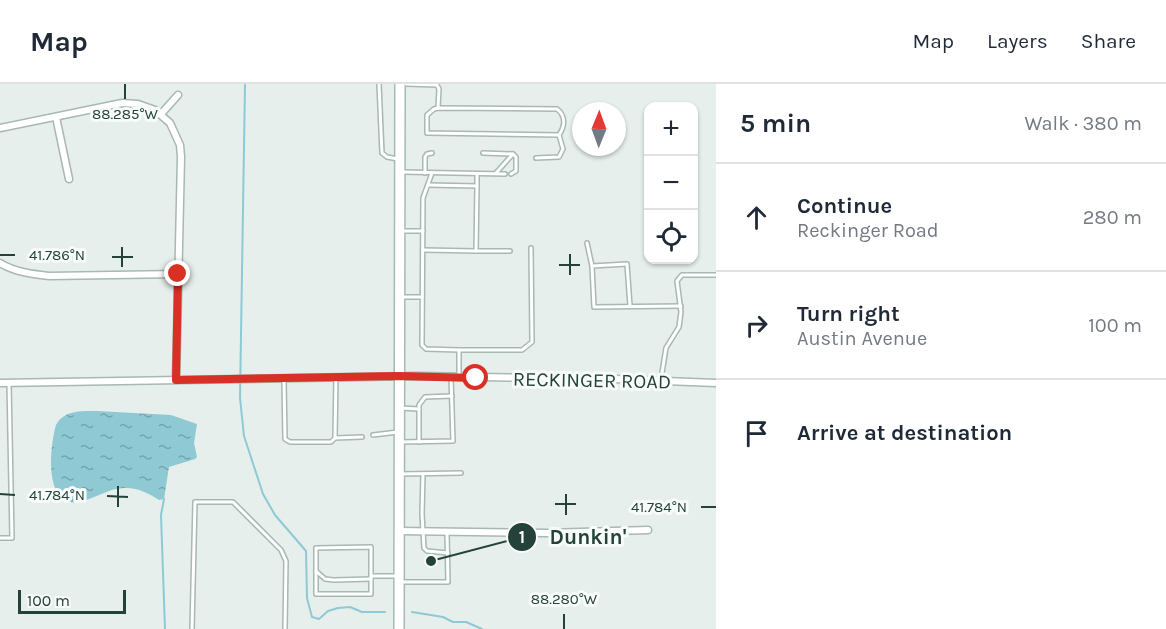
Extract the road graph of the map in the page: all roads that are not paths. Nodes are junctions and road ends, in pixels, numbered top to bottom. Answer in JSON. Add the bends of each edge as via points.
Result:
{"nodes":[{"id":1,"x":379,"y":84,"type":"edge"},
{"id":2,"x":400,"y":84,"type":"edge"},
{"id":3,"x":406,"y":84,"type":"edge"},
{"id":4,"x":178,"y":95,"type":"dead end"},
{"id":5,"x":438,"y":108,"type":"junction"},
{"id":6,"x":161,"y":114,"type":"junction"},
{"id":7,"x":56,"y":117,"type":"junction"},
{"id":8,"x":0,"y":128,"type":"edge"},
{"id":9,"x":560,"y":135,"type":"junction"},
{"id":10,"x":432,"y":153,"type":"dead end"},
{"id":11,"x":483,"y":153,"type":"dead end"},
{"id":12,"x":513,"y":154,"type":"junction"},
{"id":13,"x":536,"y":158,"type":"dead end"},
{"id":14,"x":400,"y":159,"type":"junction"},
{"id":15,"x":400,"y":172,"type":"junction"},
{"id":16,"x":425,"y":172,"type":"junction"},
{"id":17,"x":432,"y":173,"type":"junction"},
{"id":18,"x":477,"y":174,"type":"junction"},
{"id":19,"x":495,"y":174,"type":"junction"},
{"id":20,"x":505,"y":174,"type":"dead end"},
{"id":21,"x":511,"y":174,"type":"dead end"},
{"id":22,"x":69,"y":179,"type":"dead end"},
{"id":23,"x":428,"y":185,"type":"junction"},
{"id":24,"x":477,"y":186,"type":"junction"},
{"id":25,"x":400,"y":231,"type":"junction"},
{"id":26,"x":423,"y":231,"type":"junction"},
{"id":27,"x":587,"y":243,"type":"dead end"},
{"id":28,"x":531,"y":248,"type":"dead end"},
{"id":29,"x":423,"y":250,"type":"junction"},
{"id":30,"x":476,"y":251,"type":"junction"},
{"id":31,"x":510,"y":251,"type":"dead end"},
{"id":32,"x":0,"y":262,"type":"edge"},
{"id":33,"x":592,"y":266,"type":"junction"},
{"id":34,"x":178,"y":274,"type":"junction"},
{"id":35,"x":716,"y":275,"type":"edge"},
{"id":36,"x":400,"y":297,"type":"junction"},
{"id":37,"x":422,"y":297,"type":"junction"},
{"id":38,"x":630,"y":306,"type":"junction"},
{"id":39,"x":681,"y":306,"type":"junction"},
{"id":40,"x":459,"y":350,"type":"junction"},
{"id":41,"x":399,"y":376,"type":"junction"},
{"id":42,"x":336,"y":377,"type":"junction"},
{"id":43,"x":451,"y":377,"type":"junction"},
{"id":44,"x":459,"y":377,"type":"junction"},
{"id":45,"x":284,"y":378,"type":"junction"},
{"id":46,"x":176,"y":380,"type":"junction"},
{"id":47,"x":661,"y":380,"type":"junction"},
{"id":48,"x":0,"y":382,"type":"edge"},
{"id":49,"x":9,"y":382,"type":"junction"},
{"id":50,"x":716,"y":383,"type":"edge"},
{"id":51,"x":452,"y":396,"type":"junction"},
{"id":52,"x":399,"y":408,"type":"junction"},
{"id":53,"x":419,"y":409,"type":"junction"},
{"id":54,"x":373,"y":435,"type":"dead end"},
{"id":55,"x":362,"y":437,"type":"dead end"},
{"id":56,"x":399,"y":437,"type":"junction"},
{"id":57,"x":335,"y":438,"type":"junction"},
{"id":58,"x":419,"y":442,"type":"junction"},
{"id":59,"x":461,"y":473,"type":"dead end"},
{"id":60,"x":399,"y":474,"type":"junction"},
{"id":61,"x":423,"y":474,"type":"junction"},
{"id":62,"x":648,"y":530,"type":"dead end"},
{"id":63,"x":399,"y":531,"type":"junction"},
{"id":64,"x":423,"y":532,"type":"junction"},
{"id":65,"x":447,"y":533,"type":"junction"},
{"id":66,"x":0,"y":538,"type":"edge"},
{"id":67,"x":448,"y":552,"type":"junction"},
{"id":68,"x":316,"y":571,"type":"junction"},
{"id":69,"x":371,"y":577,"type":"junction"},
{"id":70,"x":399,"y":579,"type":"junction"},
{"id":71,"x":192,"y":629,"type":"edge"},
{"id":72,"x":285,"y":629,"type":"edge"},
{"id":73,"x":399,"y":629,"type":"edge"}],
"edges":[{"from":1,"to":14,"type":"lane","via":[[382,153]]},
{"from":2,"to":14,"type":"main road"},
{"from":3,"to":5,"type":"lane","via":[[436,85]]},
{"from":4,"to":6,"type":"street"},
{"from":5,"to":9,"type":"lane","via":[[557,109],[564,120]]},
{"from":5,"to":9,"type":"lane","via":[[427,115],[427,133]]},
{"from":6,"to":7,"type":"street","via":[[130,103]]},
{"from":6,"to":34,"type":"street","via":[[174,129],[180,145]]},
{"from":7,"to":8,"type":"street"},
{"from":7,"to":22,"type":"street"},
{"from":9,"to":13,"type":"lane","via":[[563,149],[559,157]]},
{"from":10,"to":16,"type":"lane","via":[[425,157]]},
{"from":11,"to":12,"type":"lane"},
{"from":12,"to":19,"type":"lane"},
{"from":12,"to":21,"type":"lane","via":[[517,165]]},
{"from":14,"to":15,"type":"main road"},
{"from":15,"to":16,"type":"lane"},
{"from":15,"to":25,"type":"main road"},
{"from":16,"to":17,"type":"lane"},
{"from":17,"to":18,"type":"lane"},
{"from":17,"to":23,"type":"lane"},
{"from":18,"to":19,"type":"lane"},
{"from":18,"to":24,"type":"lane"},
{"from":19,"to":20,"type":"lane"},
{"from":23,"to":24,"type":"lane"},
{"from":23,"to":26,"type":"lane","via":[[423,198]]},
{"from":24,"to":30,"type":"lane"},
{"from":25,"to":26,"type":"lane"},
{"from":25,"to":36,"type":"main road"},
{"from":26,"to":29,"type":"lane"},
{"from":27,"to":33,"type":"lane"},
{"from":28,"to":40,"type":"lane","via":[[532,342],[522,350]]},
{"from":29,"to":30,"type":"lane"},
{"from":29,"to":37,"type":"lane"},
{"from":30,"to":31,"type":"lane"},
{"from":32,"to":34,"type":"street","via":[[29,274],[49,276]]},
{"from":33,"to":38,"type":"lane","via":[[594,307]]},
{"from":33,"to":38,"type":"lane","via":[[627,264]]},
{"from":34,"to":46,"type":"street"},
{"from":35,"to":39,"type":"lane","via":[[682,275],[677,281]]},
{"from":36,"to":37,"type":"lane"},
{"from":36,"to":41,"type":"main road"},
{"from":37,"to":40,"type":"lane","via":[[422,345],[426,349]]},
{"from":38,"to":39,"type":"lane"},
{"from":39,"to":47,"type":"lane","via":[[679,327],[666,348]]},
{"from":40,"to":44,"type":"lane"},
{"from":41,"to":42,"type":"street","name":"RECKINGER ROAD"},
{"from":41,"to":43,"type":"street","name":"RECKINGER ROAD"},
{"from":41,"to":52,"type":"main road"},
{"from":42,"to":45,"type":"street","name":"RECKINGER ROAD"},
{"from":42,"to":57,"type":"lane"},
{"from":43,"to":44,"type":"street","name":"RECKINGER ROAD"},
{"from":43,"to":51,"type":"lane"},
{"from":44,"to":47,"type":"street","name":"RECKINGER ROAD"},
{"from":45,"to":46,"type":"street","name":"RECKINGER ROAD"},
{"from":45,"to":57,"type":"lane","via":[[285,439],[331,442]]},
{"from":46,"to":49,"type":"street","name":"RECKINGER ROAD"},
{"from":47,"to":50,"type":"street","name":"RECKINGER ROAD"},
{"from":48,"to":49,"type":"street","name":"RECKINGER ROAD"},
{"from":49,"to":66,"type":"lane","via":[[12,538]]},
{"from":51,"to":53,"type":"lane","via":[[425,397]]},
{"from":51,"to":58,"type":"lane","via":[[453,441]]},
{"from":52,"to":53,"type":"lane"},
{"from":52,"to":56,"type":"main road"},
{"from":53,"to":58,"type":"lane"},
{"from":54,"to":56,"type":"lane","via":[[387,432]]},
{"from":55,"to":57,"type":"lane"},
{"from":56,"to":58,"type":"lane"},
{"from":56,"to":60,"type":"main road"},
{"from":59,"to":61,"type":"lane"},
{"from":60,"to":61,"type":"lane"},
{"from":60,"to":63,"type":"main road"},
{"from":61,"to":64,"type":"lane"},
{"from":62,"to":65,"type":"street"},
{"from":63,"to":64,"type":"street"},
{"from":63,"to":70,"type":"main road"},
{"from":64,"to":65,"type":"street"},
{"from":64,"to":67,"type":"lane","via":[[427,551]]},
{"from":65,"to":67,"type":"lane"},
{"from":67,"to":70,"type":"lane","via":[[448,582]]},
{"from":68,"to":69,"type":"lane","via":[[325,579],[334,580]]},
{"from":68,"to":69,"type":"lane","via":[[316,594],[372,594]]},
{"from":68,"to":69,"type":"lane","via":[[316,548],[371,547]]},
{"from":69,"to":70,"type":"lane"},
{"from":70,"to":73,"type":"main road"},
{"from":71,"to":72,"type":"lane","via":[[195,502],[233,502],[281,550],[286,561]]}]}
